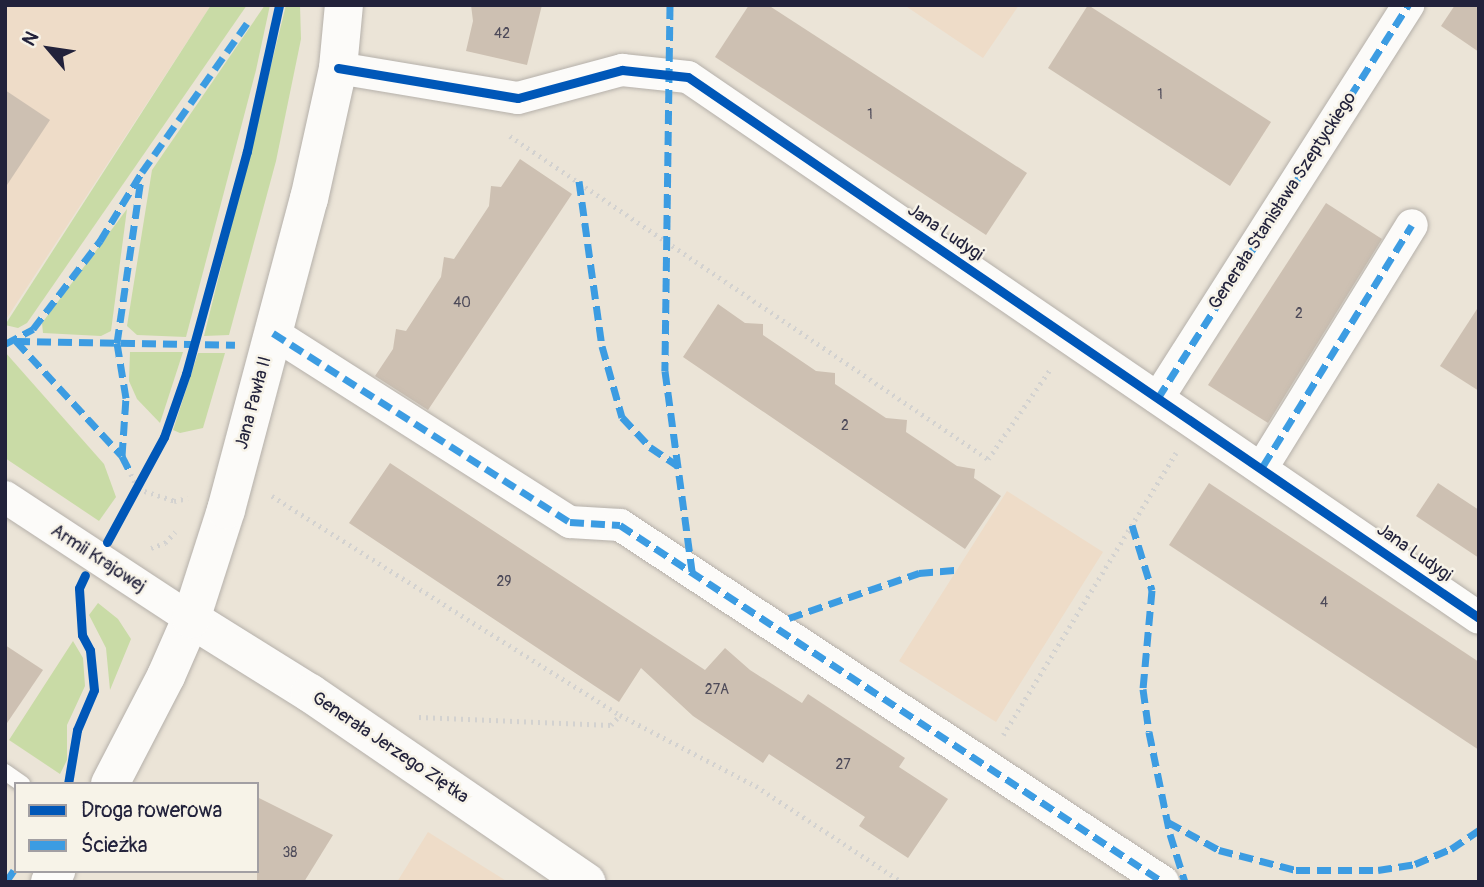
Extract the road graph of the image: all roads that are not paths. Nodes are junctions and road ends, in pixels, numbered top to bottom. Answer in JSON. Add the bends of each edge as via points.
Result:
{"nodes":[{"id":1,"x":344,"y":5,"type":"edge"},
{"id":2,"x":1409,"y":5,"type":"edge"},
{"id":3,"x":338,"y":68,"type":"junction"},
{"id":4,"x":1412,"y":225,"type":"dead end"},
{"id":5,"x":273,"y":333,"type":"junction"},
{"id":6,"x":1158,"y":398,"type":"junction"},
{"id":7,"x":1263,"y":466,"type":"junction"},
{"id":8,"x":5,"y":497,"type":"edge"},
{"id":9,"x":1479,"y":618,"type":"edge"},
{"id":10,"x":191,"y":619,"type":"junction"},
{"id":11,"x":111,"y":782,"type":"edge"},
{"id":12,"x":586,"y":882,"type":"edge"},
{"id":13,"x":1163,"y":882,"type":"edge"}],
"edges":[{"from":1,"to":3,"type":"street","name":"Jana Pawła II"},
{"from":2,"to":6,"type":"street","name":"Generała Stanisława Szeptyckiego"},
{"from":3,"to":5,"type":"street","name":"Jana Pawła II"},
{"from":3,"to":6,"type":"street","name":"Jana Ludygi","via":[[519,98],[622,70],[688,77]]},
{"from":4,"to":7,"type":"street"},
{"from":5,"to":10,"type":"street","name":"Jana Pawła II"},
{"from":5,"to":13,"type":"street","via":[[570,522],[620,525]]},
{"from":6,"to":7,"type":"street","name":"Jana Ludygi"},
{"from":7,"to":9,"type":"street","name":"Jana Ludygi"},
{"from":8,"to":10,"type":"street","name":"Armii Krajowej"},
{"from":10,"to":11,"type":"street","name":"Jana Pawła II","via":[[143,728]]},
{"from":10,"to":12,"type":"street","name":"Generała Jerzego Ziętka","via":[[310,693]]}]}
